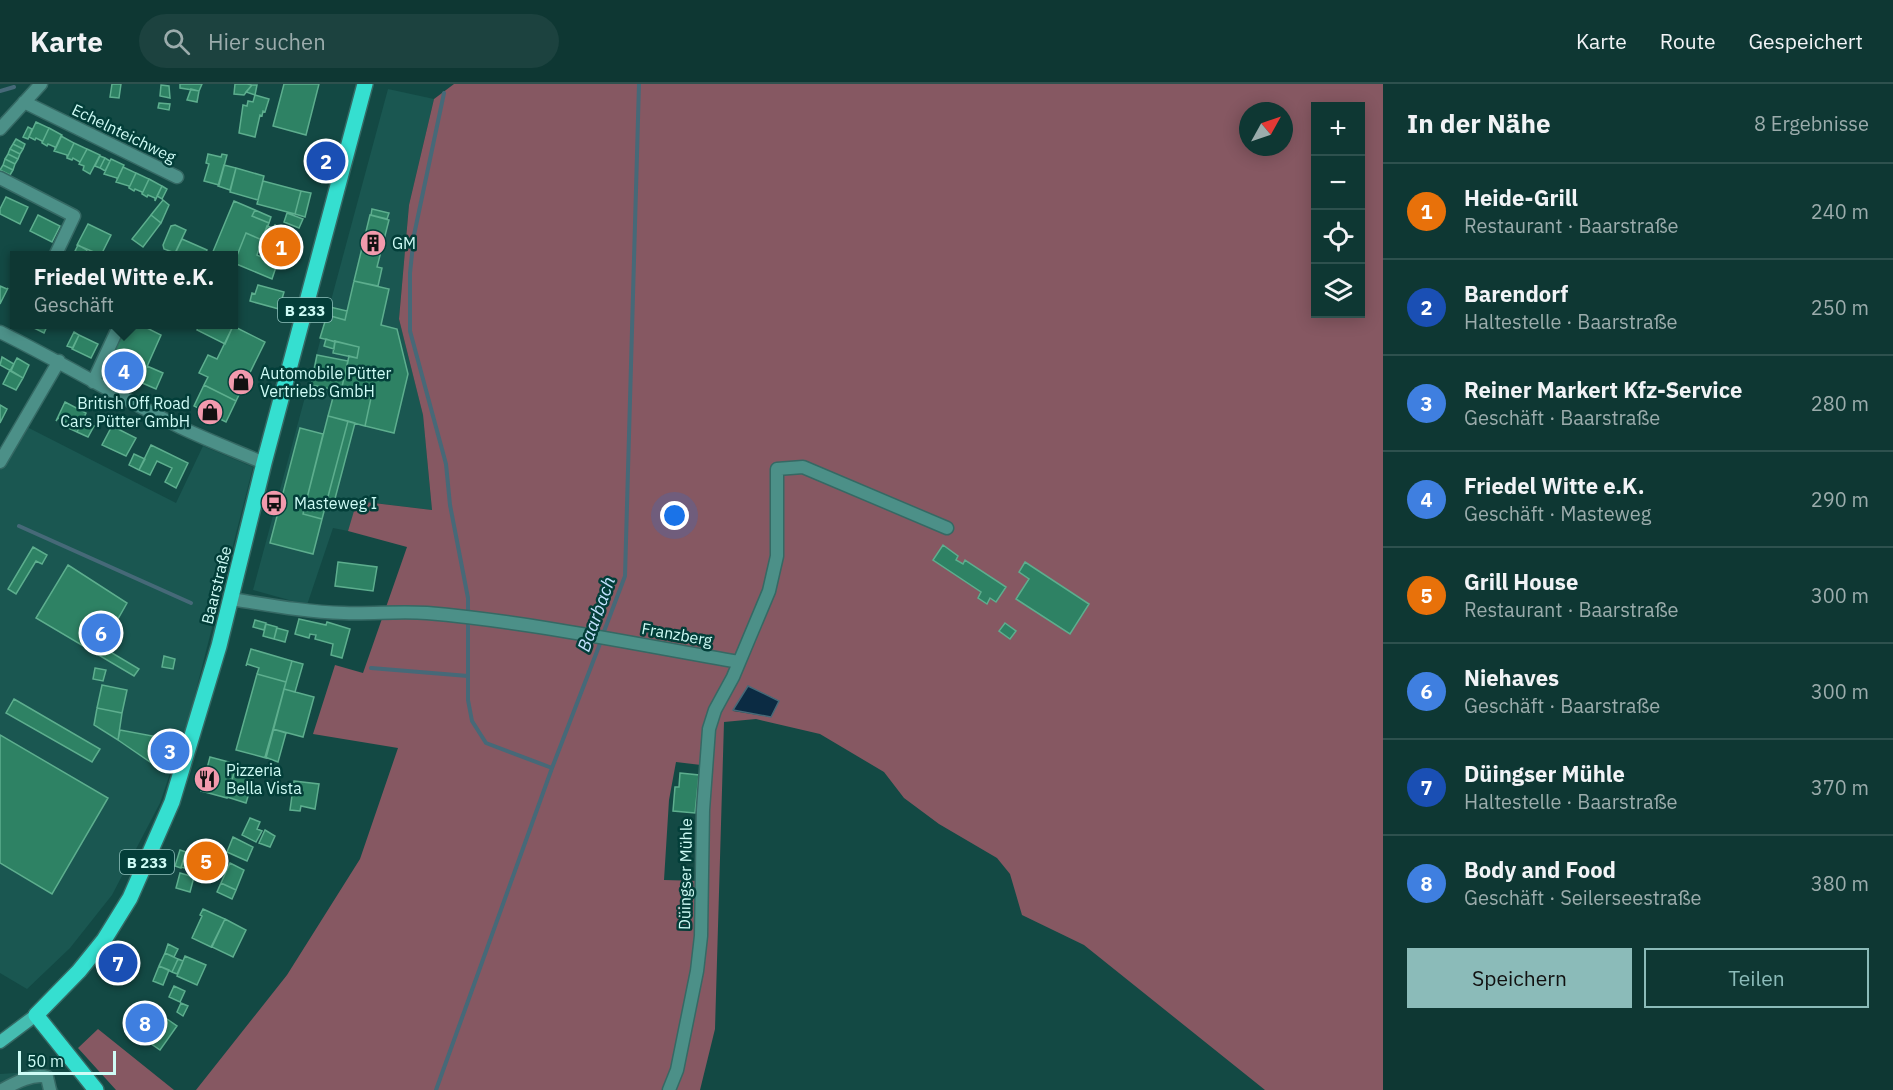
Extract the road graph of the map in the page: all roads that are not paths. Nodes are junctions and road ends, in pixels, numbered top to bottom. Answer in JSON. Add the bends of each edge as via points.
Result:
{"nodes":[{"id":1,"x":41,"y":84,"type":"edge"},
{"id":2,"x":365,"y":84,"type":"edge"},
{"id":3,"x":24,"y":102,"type":"junction"},
{"id":4,"x":0,"y":129,"type":"edge"},
{"id":5,"x":177,"y":177,"type":"dead end"},
{"id":6,"x":0,"y":178,"type":"edge"},
{"id":7,"x":57,"y":251,"type":"edge"},
{"id":8,"x":118,"y":329,"type":"edge"},
{"id":9,"x":0,"y":332,"type":"edge"},
{"id":10,"x":58,"y":361,"type":"junction"},
{"id":11,"x":93,"y":382,"type":"junction"},
{"id":12,"x":0,"y":462,"type":"edge"},
{"id":13,"x":264,"y":464,"type":"junction"},
{"id":14,"x":947,"y":528,"type":"dead end"},
{"id":15,"x":231,"y":599,"type":"junction"},
{"id":16,"x":739,"y":662,"type":"junction"},
{"id":17,"x":36,"y":1015,"type":"junction"},
{"id":18,"x":0,"y":1042,"type":"edge"},
{"id":19,"x":2,"y":1090,"type":"edge"},
{"id":20,"x":50,"y":1090,"type":"edge"},
{"id":21,"x":96,"y":1090,"type":"edge"},
{"id":22,"x":669,"y":1090,"type":"edge"}],
"edges":[{"from":1,"to":3,"type":"street"},
{"from":2,"to":13,"type":"main road","name":"Baarstraße","number":"B 233"},
{"from":3,"to":4,"type":"street"},
{"from":3,"to":5,"type":"street","name":"Echelnteichweg"},
{"from":6,"to":7,"type":"street","via":[[74,216]]},
{"from":8,"to":11,"type":"street"},
{"from":9,"to":10,"type":"street"},
{"from":10,"to":11,"type":"street"},
{"from":10,"to":12,"type":"street"},
{"from":11,"to":13,"type":"street"},
{"from":13,"to":15,"type":"main road","name":"Baarstraße","number":"B 233"},
{"from":14,"to":16,"type":"street","via":[[802,467],[777,469],[777,556],[769,591]]},
{"from":15,"to":16,"type":"street","name":"Franzberg","via":[[307,611],[424,613],[470,618]]},
{"from":15,"to":17,"type":"main road","name":"Baarstraße","number":"B 233","via":[[191,744],[147,862],[104,940]]},
{"from":16,"to":22,"type":"street","name":"Düingser Mühle","via":[[709,729],[701,936],[677,1070]]},
{"from":17,"to":18,"type":"main road","name":"Baarstraße"},
{"from":17,"to":21,"type":"main road"},
{"from":19,"to":20,"type":"street","via":[[41,1076],[47,1077]]}]}
